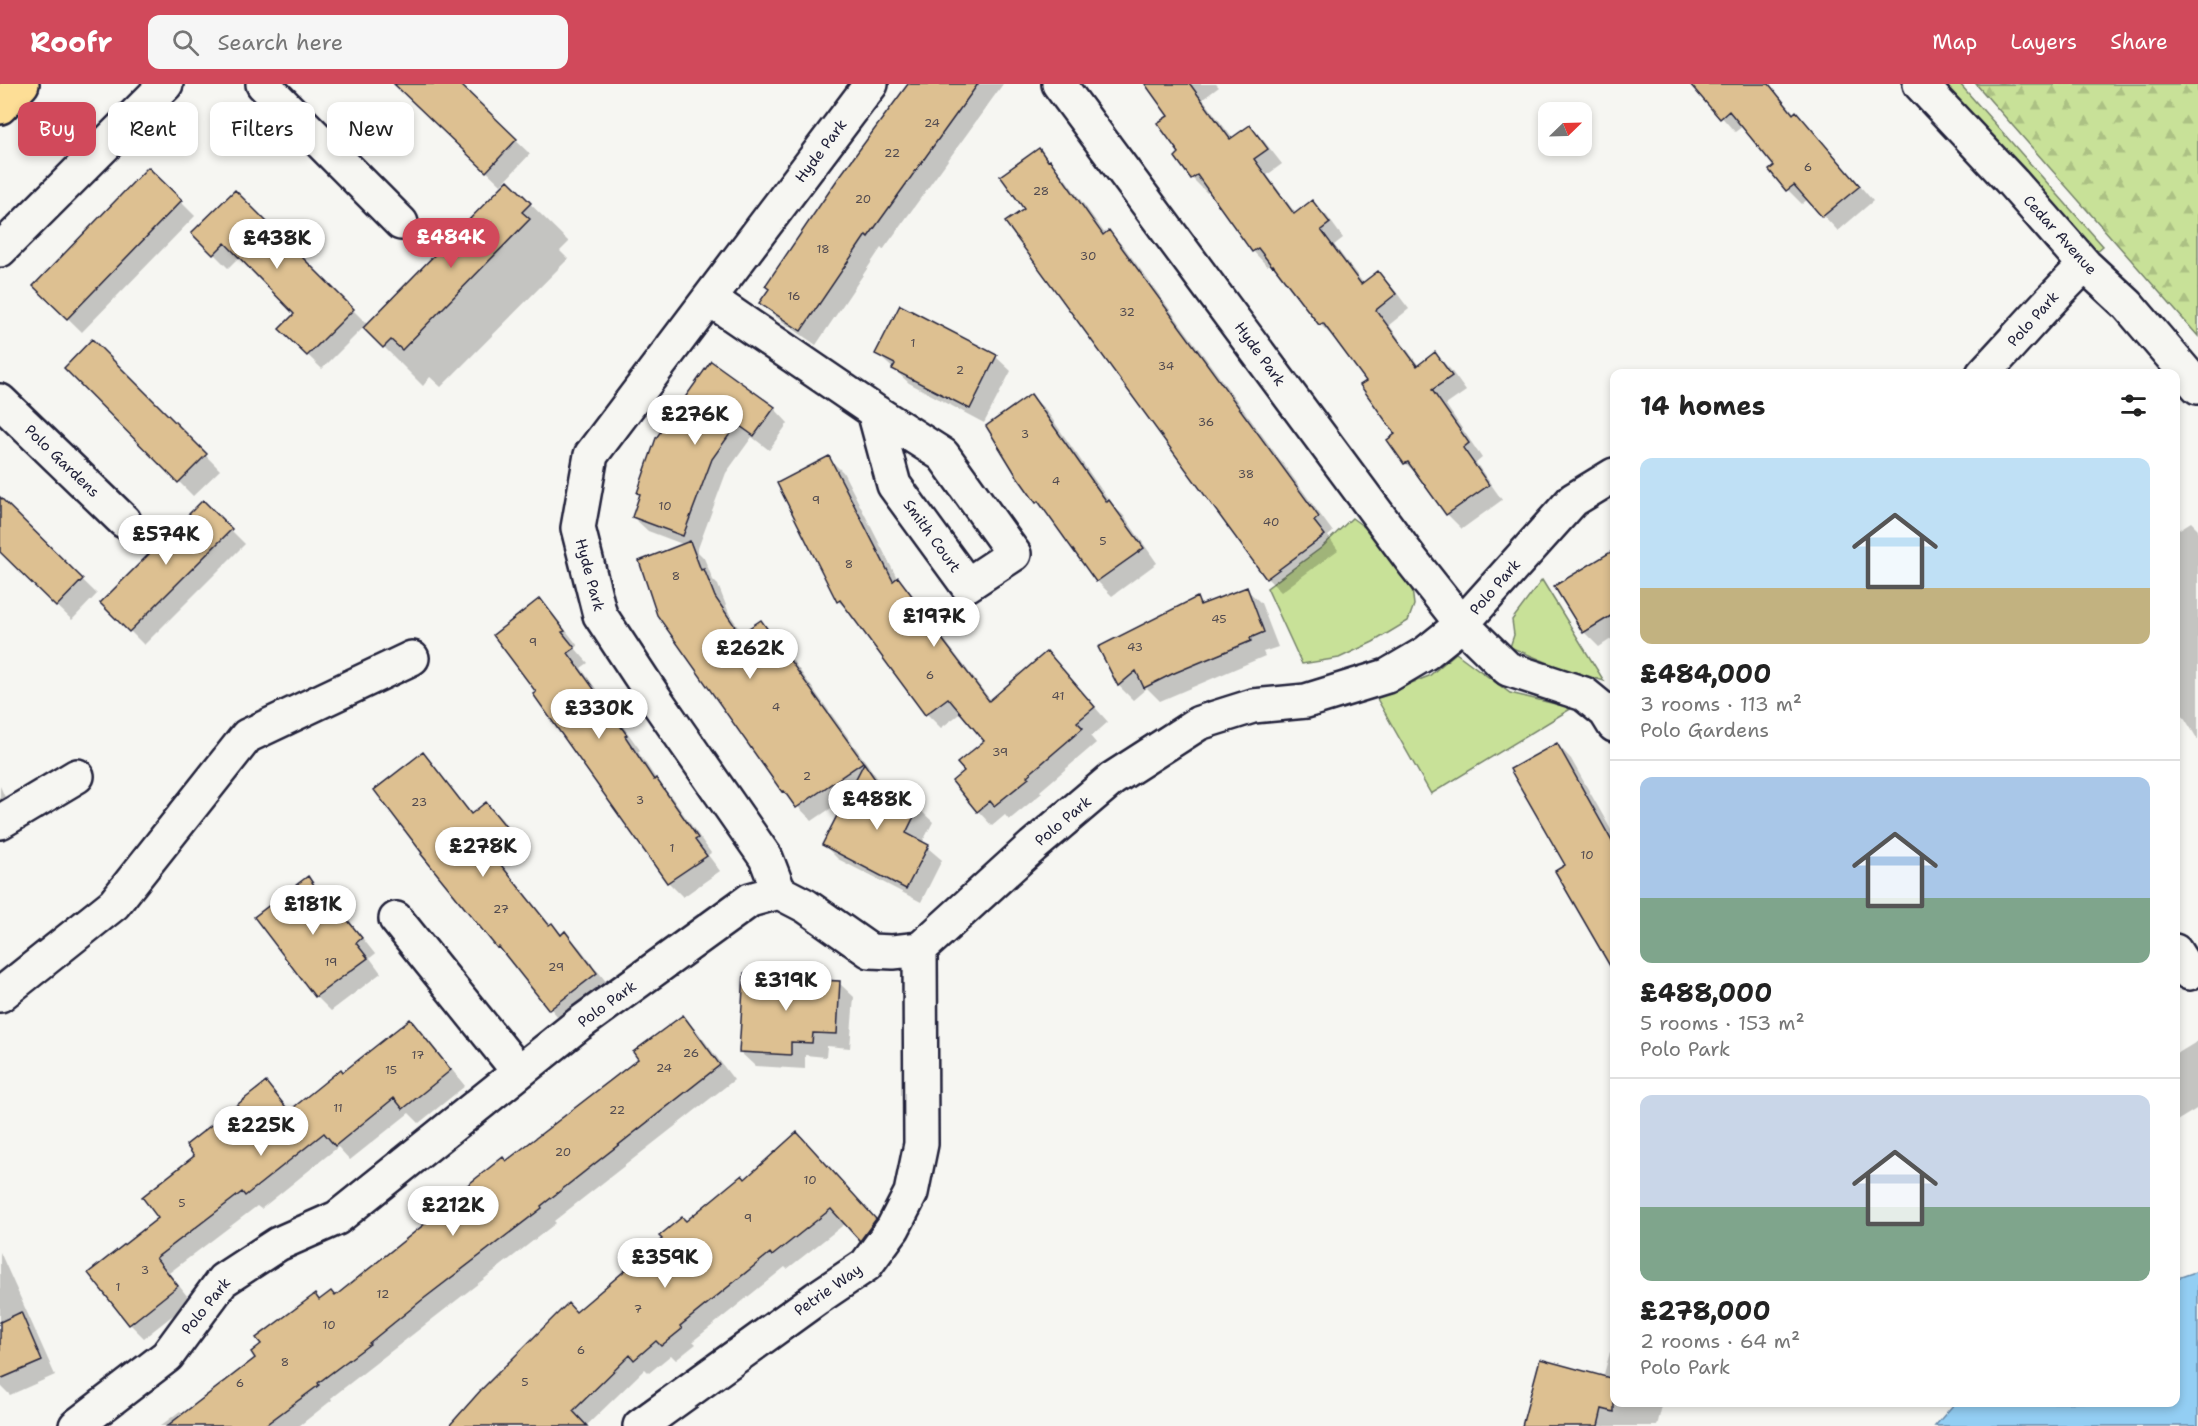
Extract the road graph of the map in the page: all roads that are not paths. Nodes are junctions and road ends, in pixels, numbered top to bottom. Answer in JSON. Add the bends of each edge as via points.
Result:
{"nodes":[{"id":1,"x":22,"y":84,"type":"edge"},
{"id":2,"x":166,"y":84,"type":"edge"},
{"id":3,"x":263,"y":84,"type":"edge"},
{"id":4,"x":871,"y":84,"type":"edge"},
{"id":5,"x":1059,"y":84,"type":"edge"},
{"id":6,"x":1920,"y":84,"type":"edge"},
{"id":7,"x":0,"y":107,"type":"edge"},
{"id":8,"x":401,"y":223,"type":"dead end"},
{"id":9,"x":0,"y":250,"type":"edge"},
{"id":10,"x":2085,"y":265,"type":"junction"},
{"id":11,"x":710,"y":299,"type":"junction"},
{"id":12,"x":1988,"y":369,"type":"edge"},
{"id":13,"x":2198,"y":387,"type":"edge"},
{"id":14,"x":0,"y":401,"type":"edge"},
{"id":15,"x":874,"y":411,"type":"junction"},
{"id":16,"x":1610,"y":478,"type":"edge"},
{"id":17,"x":124,"y":521,"type":"dead end"},
{"id":18,"x":1462,"y":624,"type":"junction"},
{"id":19,"x":412,"y":658,"type":"dead end"},
{"id":20,"x":1610,"y":718,"type":"edge"},
{"id":21,"x":77,"y":776,"type":"dead end"},
{"id":22,"x":0,"y":822,"type":"edge"},
{"id":23,"x":779,"y":892,"type":"junction"},
{"id":24,"x":396,"y":919,"type":"dead end"},
{"id":25,"x":920,"y":949,"type":"junction"},
{"id":26,"x":0,"y":995,"type":"edge"},
{"id":27,"x":519,"y":1072,"type":"junction"},
{"id":28,"x":76,"y":1426,"type":"edge"},
{"id":29,"x":640,"y":1426,"type":"edge"}],
"edges":[{"from":1,"to":7,"type":"main road"},
{"from":2,"to":9,"type":"street"},
{"from":3,"to":8,"type":"street"},
{"from":4,"to":11,"type":"street","name":"Hyde Park"},
{"from":5,"to":18,"type":"street","name":"Hyde Park"},
{"from":6,"to":10,"type":"street","name":"Cedar Avenue"},
{"from":10,"to":12,"type":"street","name":"Polo Park"},
{"from":10,"to":13,"type":"street","name":"Cedar Avenue","via":[[2128,305]]},
{"from":11,"to":15,"type":"street","name":"Smith Court"},
{"from":11,"to":23,"type":"street","name":"Hyde Park","via":[[591,455],[578,528],[600,615],[766,858]]},
{"from":14,"to":17,"type":"street","name":"Polo Gardens"},
{"from":15,"to":15,"type":"street","name":"Smith Court","via":[[943,455],[1014,554],[967,585],[894,484]]},
{"from":16,"to":18,"type":"street","name":"Polo Park","via":[[1573,500]]},
{"from":18,"to":20,"type":"street","name":"Hyde Park","via":[[1508,669],[1584,694]]},
{"from":18,"to":25,"type":"street","name":"Polo Park","via":[[1426,653],[1387,676],[1306,700],[1253,706],[1199,723],[1112,779]]},
{"from":19,"to":26,"type":"street","via":[[247,736],[114,904]]},
{"from":21,"to":22,"type":"street"},
{"from":23,"to":25,"type":"street","via":[[807,906],[870,951]]},
{"from":23,"to":27,"type":"street","name":"Polo Park","via":[[750,900]]},
{"from":24,"to":27,"type":"street"},
{"from":25,"to":29,"type":"street","name":"Petrie Way","via":[[921,1144],[911,1193],[893,1228],[866,1265]]},
{"from":27,"to":28,"type":"street","name":"Polo Park","via":[[337,1218],[278,1244],[224,1280],[167,1356]]}]}
